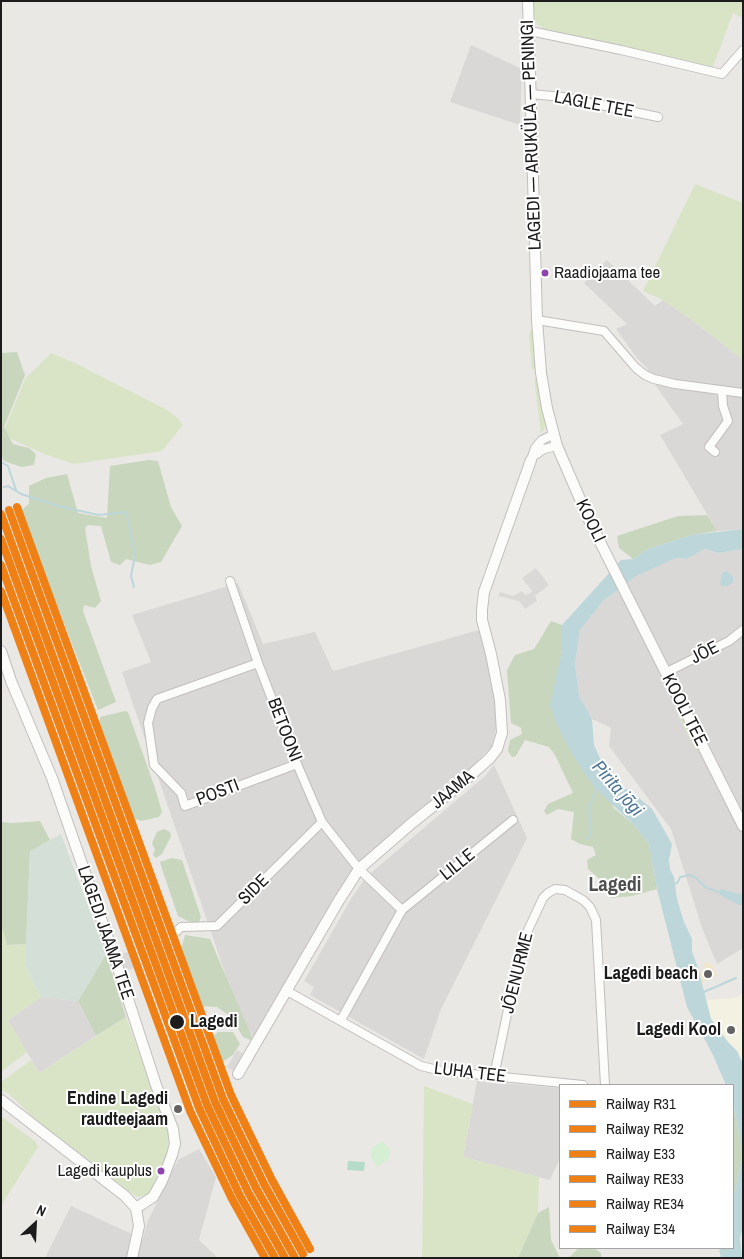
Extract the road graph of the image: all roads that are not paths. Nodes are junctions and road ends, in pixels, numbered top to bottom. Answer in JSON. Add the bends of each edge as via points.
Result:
{"nodes":[{"id":1,"x":528,"y":1,"type":"edge"},
{"id":2,"x":530,"y":31,"type":"junction"},
{"id":3,"x":743,"y":50,"type":"edge"},
{"id":4,"x":531,"y":94,"type":"junction"},
{"id":5,"x":658,"y":117,"type":"dead end"},
{"id":6,"x":537,"y":320,"type":"junction"},
{"id":7,"x":722,"y":390,"type":"junction"},
{"id":8,"x":743,"y":393,"type":"edge"},
{"id":9,"x":554,"y":434,"type":"junction"},
{"id":10,"x":558,"y":446,"type":"junction"},
{"id":11,"x":715,"y":452,"type":"dead end"},
{"id":12,"x":531,"y":460,"type":"junction"},
{"id":13,"x":230,"y":581,"type":"dead end"},
{"id":14,"x":626,"y":594,"type":"joint"},
{"id":15,"x":743,"y":630,"type":"edge"},
{"id":16,"x":1,"y":651,"type":"edge"},
{"id":17,"x":258,"y":663,"type":"junction"},
{"id":18,"x":666,"y":673,"type":"junction"},
{"id":19,"x":297,"y":764,"type":"junction"},
{"id":20,"x":513,"y":820,"type":"dead end"},
{"id":21,"x":322,"y":822,"type":"junction"},
{"id":22,"x":743,"y":826,"type":"edge"},
{"id":23,"x":359,"y":869,"type":"junction"},
{"id":24,"x":402,"y":910,"type":"junction"},
{"id":25,"x":174,"y":933,"type":"dead end"},
{"id":26,"x":287,"y":991,"type":"junction"},
{"id":27,"x":340,"y":1020,"type":"junction"},
{"id":28,"x":238,"y":1074,"type":"dead end"},
{"id":29,"x":494,"y":1076,"type":"junction"},
{"id":30,"x":573,"y":1084,"type":"edge"},
{"id":31,"x":606,"y":1084,"type":"edge"},
{"id":32,"x":1,"y":1100,"type":"edge"},
{"id":33,"x":136,"y":1208,"type":"junction"},
{"id":34,"x":132,"y":1258,"type":"edge"}],
"edges":[{"from":1,"to":2,"type":"street","name":"LAGEDI — ARUKÜLA — PENINGI"},
{"from":2,"to":3,"type":"street","via":[[722,74]]},
{"from":2,"to":4,"type":"street","name":"LAGEDI — ARUKÜLA — PENINGI"},
{"from":4,"to":5,"type":"street","name":"LAGLE TEE","via":[[563,96]]},
{"from":4,"to":6,"type":"street","name":"LAGEDI — ARUKÜLA — PENINGI"},
{"from":6,"to":7,"type":"street","via":[[604,331],[645,375],[675,384]]},
{"from":6,"to":9,"type":"street","name":"LAGEDI — ARUKÜLA — PENINGI","via":[[541,373]]},
{"from":7,"to":8,"type":"street"},
{"from":7,"to":11,"type":"street","via":[[728,421],[709,447]]},
{"from":9,"to":10,"type":"street","name":"LAGEDI — ARUKÜLA — PENINGI"},
{"from":9,"to":12,"type":"street","name":"JAAMA","via":[[542,440]]},
{"from":10,"to":12,"type":"street","via":[[536,453]]},
{"from":10,"to":14,"type":"street","name":"KOOLI"},
{"from":12,"to":23,"type":"street","name":"JAAMA","via":[[484,592],[482,620],[500,700],[502,733],[497,749],[461,784]]},
{"from":13,"to":17,"type":"street","name":"BETOONI"},
{"from":14,"to":18,"type":"street","name":"KOOLI TEE"},
{"from":15,"to":18,"type":"street","name":"JÕE","via":[[729,641]]},
{"from":16,"to":33,"type":"street","name":"LAGEDI JAAMA TEE","via":[[10,681],[52,778],[173,1129],[175,1144],[162,1181],[153,1196]]},
{"from":17,"to":19,"type":"street","name":"BETOONI"},
{"from":17,"to":19,"type":"street","name":"POSTI","via":[[157,699],[148,723],[154,765],[182,793],[185,806]]},
{"from":18,"to":22,"type":"street","name":"KOOLI TEE"},
{"from":19,"to":21,"type":"street","name":"BETOONI"},
{"from":20,"to":24,"type":"street","name":"LILLE"},
{"from":21,"to":23,"type":"street","name":"BETOONI"},
{"from":21,"to":25,"type":"street","name":"SIDE","via":[[217,926],[181,927]]},
{"from":23,"to":24,"type":"street"},
{"from":23,"to":26,"type":"street","name":"JAAMA"},
{"from":24,"to":27,"type":"street","name":"LILLE"},
{"from":26,"to":27,"type":"street","name":"LUHA TEE"},
{"from":26,"to":28,"type":"street","name":"JAAMA"},
{"from":27,"to":29,"type":"street","name":"LUHA TEE","via":[[421,1066]]},
{"from":29,"to":30,"type":"street","name":"LUHA TEE"},
{"from":29,"to":31,"type":"street","name":"JÕENURME","via":[[522,943],[543,898],[556,889],[583,900],[596,920]]},
{"from":32,"to":33,"type":"street"},
{"from":33,"to":34,"type":"street","via":[[139,1226]]}]}
